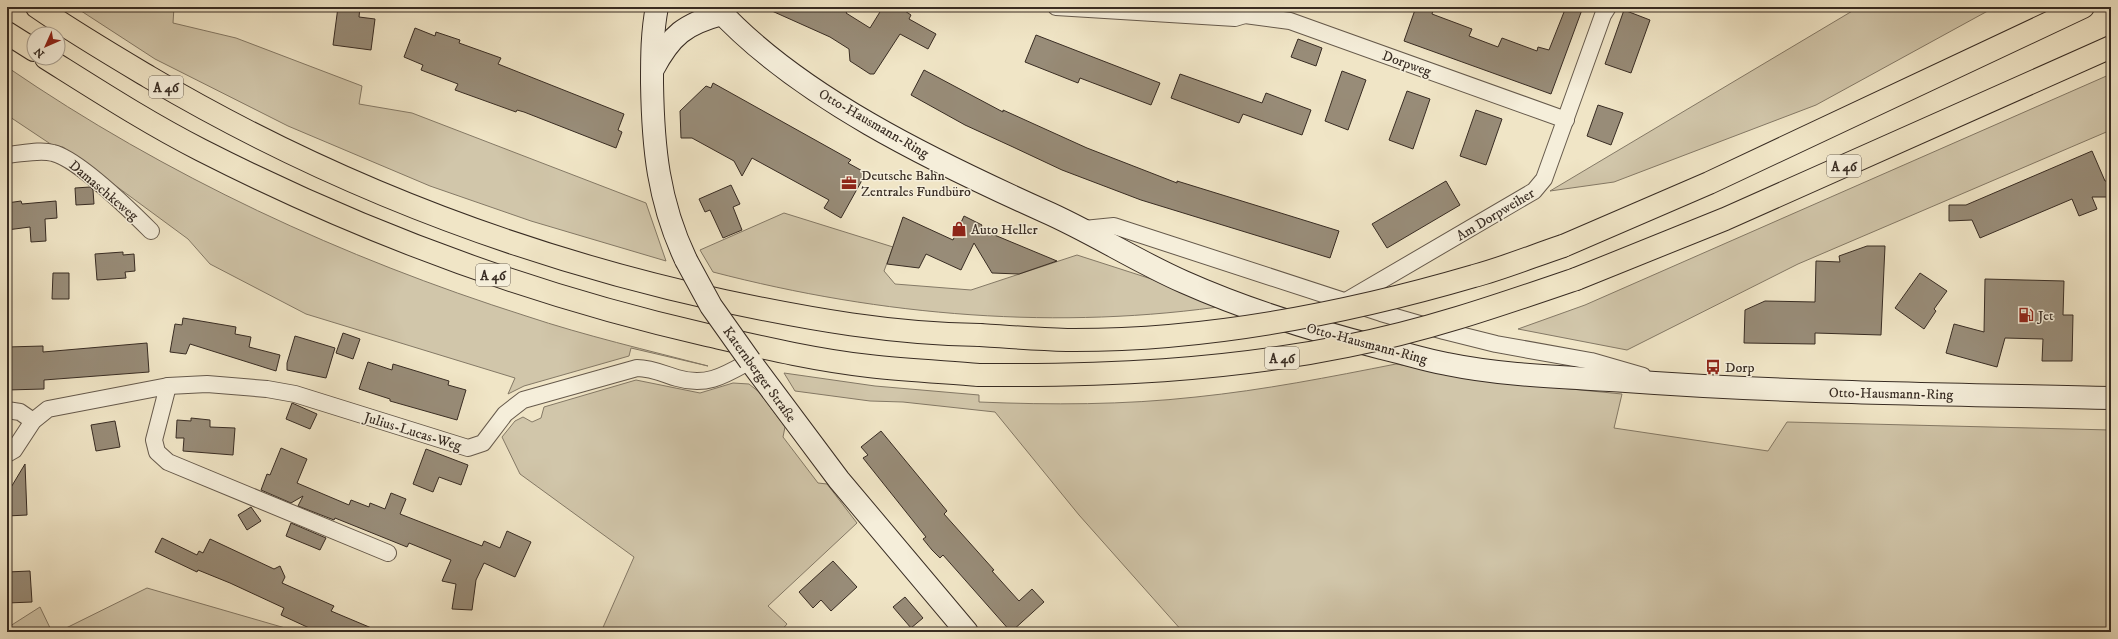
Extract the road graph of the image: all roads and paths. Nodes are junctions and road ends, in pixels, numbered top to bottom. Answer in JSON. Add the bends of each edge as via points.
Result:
{"nodes":[{"id":1,"x":37,"y":7,"type":"edge"},
{"id":2,"x":657,"y":7,"type":"edge"},
{"id":3,"x":1056,"y":7,"type":"edge"},
{"id":4,"x":1608,"y":7,"type":"edge"},
{"id":5,"x":2083,"y":7,"type":"edge"},
{"id":6,"x":719,"y":11,"type":"edge"},
{"id":7,"x":1249,"y":11,"type":"edge"},
{"id":8,"x":7,"y":33,"type":"edge"},
{"id":9,"x":26,"y":45,"type":"edge"},
{"id":10,"x":2111,"y":47,"type":"edge"},
{"id":11,"x":59,"y":66,"type":"edge"},
{"id":12,"x":652,"y":70,"type":"junction"},
{"id":13,"x":1566,"y":120,"type":"junction"},
{"id":14,"x":7,"y":155,"type":"edge"},
{"id":15,"x":1084,"y":229,"type":"junction"},
{"id":16,"x":152,"y":231,"type":"dead end"},
{"id":17,"x":1346,"y":301,"type":"junction"},
{"id":18,"x":750,"y":361,"type":"junction"},
{"id":19,"x":1671,"y":384,"type":"junction"},
{"id":20,"x":168,"y":386,"type":"junction"},
{"id":21,"x":2111,"y":398,"type":"edge"},
{"id":22,"x":7,"y":410,"type":"edge"},
{"id":23,"x":33,"y":421,"type":"junction"},
{"id":24,"x":7,"y":454,"type":"edge"},
{"id":25,"x":388,"y":553,"type":"dead end"},
{"id":26,"x":967,"y":632,"type":"edge"}],
"edges":[{"from":1,"to":5,"type":"highway","number":"A 46","bridge":true,"via":[[202,108],[285,150],[406,204],[517,245],[664,288],[781,313],[931,334],[1067,340],[1173,334],[1271,323],[1384,301],[1476,276],[1563,246],[1709,183]]},
{"from":2,"to":12,"type":"street","name":"Katernberger Straße"},
{"from":3,"to":7,"type":"street","name":"Dorpweg","via":[[1235,18]]},
{"from":4,"to":13,"type":"street","name":"Am Dorpweiher"},
{"from":6,"to":12,"type":"street","via":[[680,32],[662,52]]},
{"from":6,"to":15,"type":"street","name":"Otto-Hausmann-Ring","via":[[785,68],[850,111],[914,148],[985,184]]},
{"from":7,"to":13,"type":"street","name":"Dorpweg","via":[[1290,20]]},
{"from":8,"to":9,"type":"highway"},
{"from":10,"to":11,"type":"highway","number":"A 46","bridge":true,"via":[[1724,219],[1576,279],[1454,320],[1348,346],[1292,356],[1214,367],[1139,373],[979,374],[867,366],[772,350],[590,306],[516,283],[374,230],[300,198],[199,149]]},
{"from":12,"to":18,"type":"street","name":"Katernberger Straße","bridge":true,"via":[[657,170],[670,219],[686,260],[711,306]]},
{"from":13,"to":17,"type":"street","name":"Am Dorpweiher","via":[[1544,179],[1534,191]]},
{"from":14,"to":16,"type":"street","name":"Damaschkeweg","via":[[52,152],[65,157],[127,206]]},
{"from":15,"to":17,"type":"street","name":"Otto-Hausmann-Ring","via":[[1114,226]]},
{"from":15,"to":19,"type":"street","name":"Otto-Hausmann-Ring","via":[[1152,266],[1214,294],[1315,330],[1368,344],[1474,369]]},
{"from":17,"to":19,"type":"street","name":"Otto-Hausmann-Ring","via":[[1444,331],[1496,344],[1591,361]]},
{"from":18,"to":20,"type":"street","name":"Julius-Lucas-Weg","via":[[713,380],[679,378],[645,368],[625,370],[523,400],[505,414],[483,443],[468,448],[295,394],[207,384]]},
{"from":18,"to":26,"type":"street","name":"Katernberger Straße","via":[[839,480]]},
{"from":19,"to":21,"type":"street","name":"Otto-Hausmann-Ring","via":[[1806,391]]},
{"from":20,"to":23,"type":"street","name":"Julius-Lucas-Weg","via":[[48,409]]},
{"from":20,"to":25,"type":"street","via":[[154,440],[157,452],[168,462]]},
{"from":22,"to":23,"type":"street","via":[[20,412]]},
{"from":23,"to":24,"type":"street","name":"Julius-Lucas-Weg","via":[[21,442]]}]}
